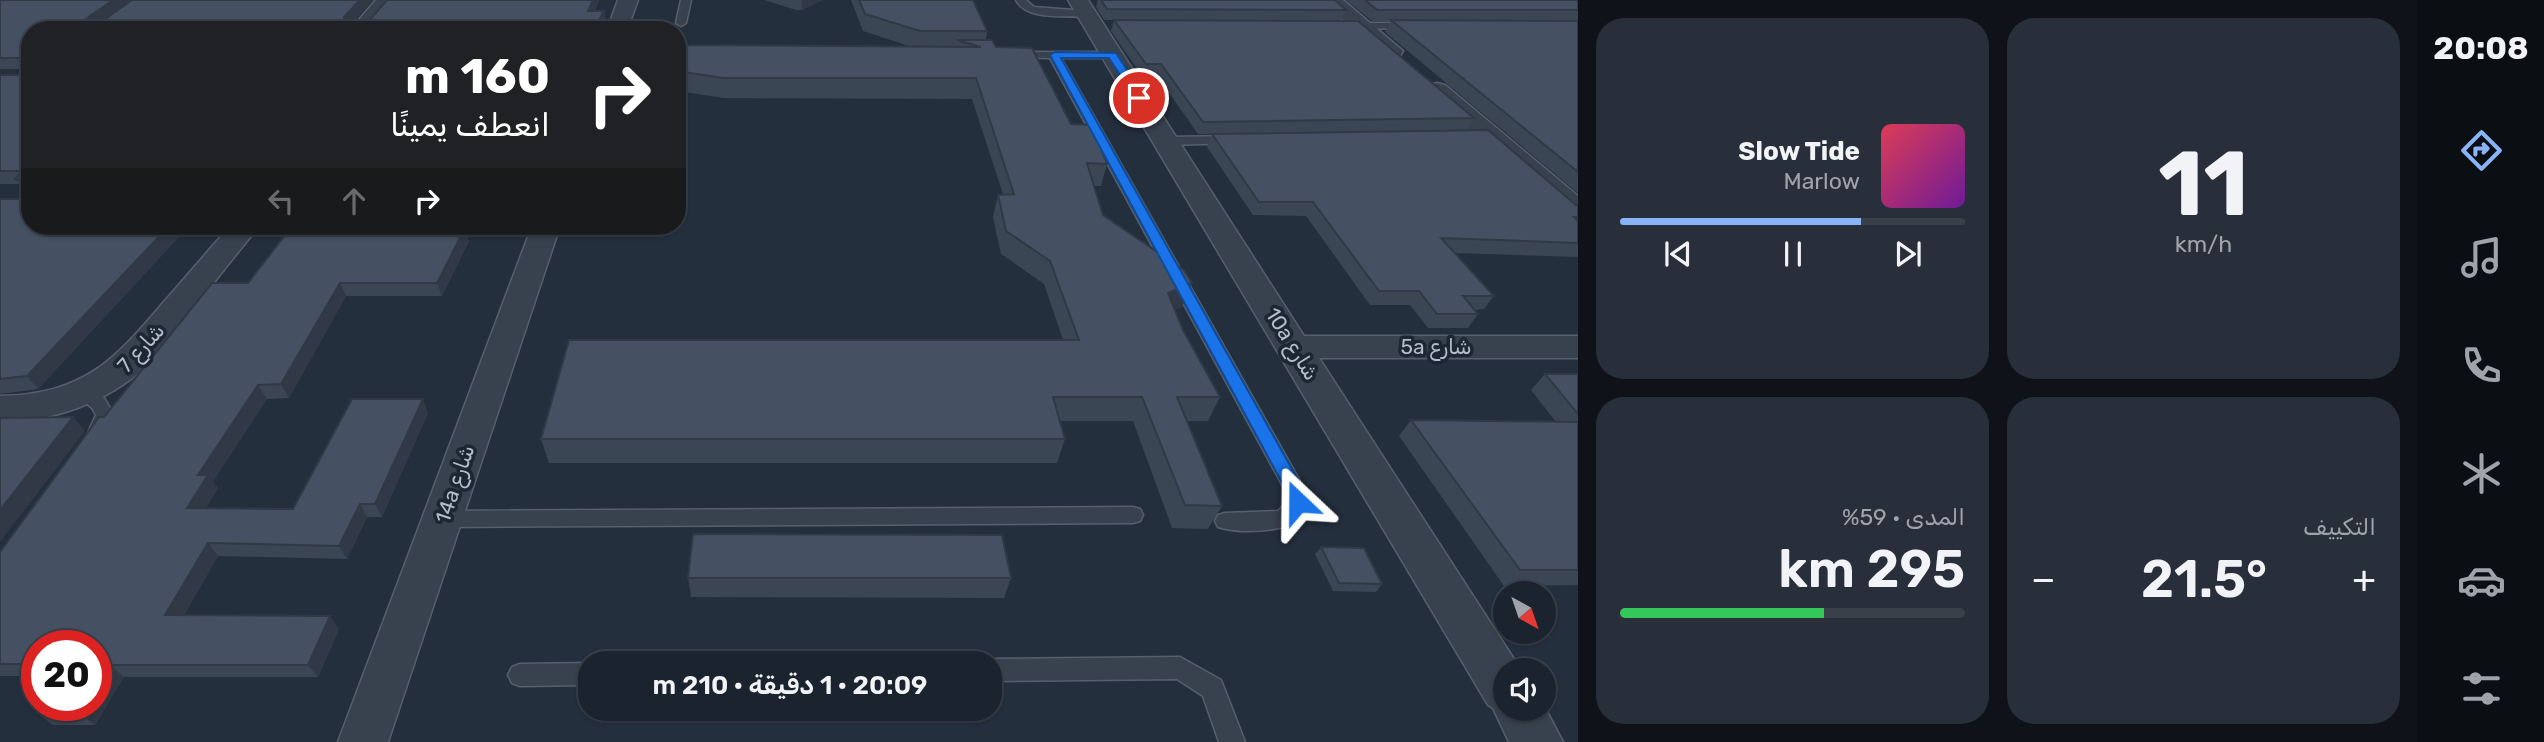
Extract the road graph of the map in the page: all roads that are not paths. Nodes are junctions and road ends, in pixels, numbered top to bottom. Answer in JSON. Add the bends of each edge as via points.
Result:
{"nodes":[{"id":1,"x":386,"y":0,"type":"edge"},
{"id":2,"x":628,"y":0,"type":"edge"},
{"id":3,"x":686,"y":0,"type":"edge"},
{"id":4,"x":1021,"y":0,"type":"edge"},
{"id":5,"x":1331,"y":0,"type":"edge"},
{"id":6,"x":368,"y":21,"type":"edge"},
{"id":7,"x":620,"y":21,"type":"edge"},
{"id":8,"x":681,"y":21,"type":"edge"},
{"id":9,"x":1095,"y":24,"type":"edge"},
{"id":10,"x":1335,"y":26,"type":"edge"},
{"id":11,"x":1362,"y":26,"type":"junction"},
{"id":12,"x":1416,"y":26,"type":"edge"},
{"id":13,"x":999,"y":55,"type":"edge"},
{"id":14,"x":1055,"y":55,"type":"junction"},
{"id":15,"x":1492,"y":137,"type":"junction"},
{"id":16,"x":1465,"y":138,"type":"edge"},
{"id":17,"x":1248,"y":140,"type":"edge"},
{"id":18,"x":1167,"y":141,"type":"junction"},
{"id":19,"x":1578,"y":211,"type":"edge"},
{"id":20,"x":238,"y":235,"type":"edge"},
{"id":21,"x":543,"y":235,"type":"edge"},
{"id":22,"x":1294,"y":347,"type":"junction"},
{"id":23,"x":1578,"y":347,"type":"edge"},
{"id":24,"x":84,"y":394,"type":"junction"},
{"id":25,"x":0,"y":409,"type":"edge"},
{"id":26,"x":81,"y":456,"type":"edge"},
{"id":27,"x":1133,"y":515,"type":"dead end"},
{"id":28,"x":443,"y":519,"type":"junction"},
{"id":29,"x":1225,"y":521,"type":"edge"},
{"id":30,"x":1002,"y":670,"type":"edge"},
{"id":31,"x":1493,"y":670,"type":"edge"},
{"id":32,"x":578,"y":674,"type":"edge"},
{"id":33,"x":520,"y":675,"type":"dead end"},
{"id":34,"x":1525,"y":721,"type":"edge"},
{"id":35,"x":363,"y":742,"type":"edge"},
{"id":36,"x":1232,"y":742,"type":"edge"},
{"id":37,"x":1538,"y":742,"type":"edge"}],
"edges":[{"from":1,"to":6,"type":"street"},
{"from":2,"to":7,"type":"street"},
{"from":3,"to":8,"type":"lane"},
{"from":4,"to":9,"type":"lane","via":[[1032,10]]},
{"from":5,"to":11,"type":"street"},
{"from":9,"to":14,"type":"lane"},
{"from":9,"to":18,"type":"street","name":"10a شارع"},
{"from":10,"to":11,"type":"lane"},
{"from":11,"to":12,"type":"lane"},
{"from":11,"to":15,"type":"street"},
{"from":13,"to":14,"type":"lane"},
{"from":14,"to":29,"type":"lane","via":[[1295,490],[1298,502],[1286,517]]},
{"from":15,"to":16,"type":"lane"},
{"from":15,"to":19,"type":"street"},
{"from":17,"to":18,"type":"lane"},
{"from":18,"to":22,"type":"street","name":"10a شارع"},
{"from":20,"to":24,"type":"street","name":"شارع 7","via":[[135,358]]},
{"from":21,"to":28,"type":"street","name":"14a شارع"},
{"from":22,"to":23,"type":"street","name":"5a شارع"},
{"from":22,"to":31,"type":"street","name":"10a شارع"},
{"from":24,"to":25,"type":"street","name":"شارع 7","via":[[50,405]]},
{"from":24,"to":26,"type":"lane","via":[[98,403],[105,415],[98,434]]},
{"from":27,"to":28,"type":"lane"},
{"from":28,"to":35,"type":"street","name":"14a شارع"},
{"from":30,"to":36,"type":"lane","via":[[1180,668],[1212,688]]},
{"from":32,"to":33,"type":"lane"},
{"from":34,"to":37,"type":"street"}]}
